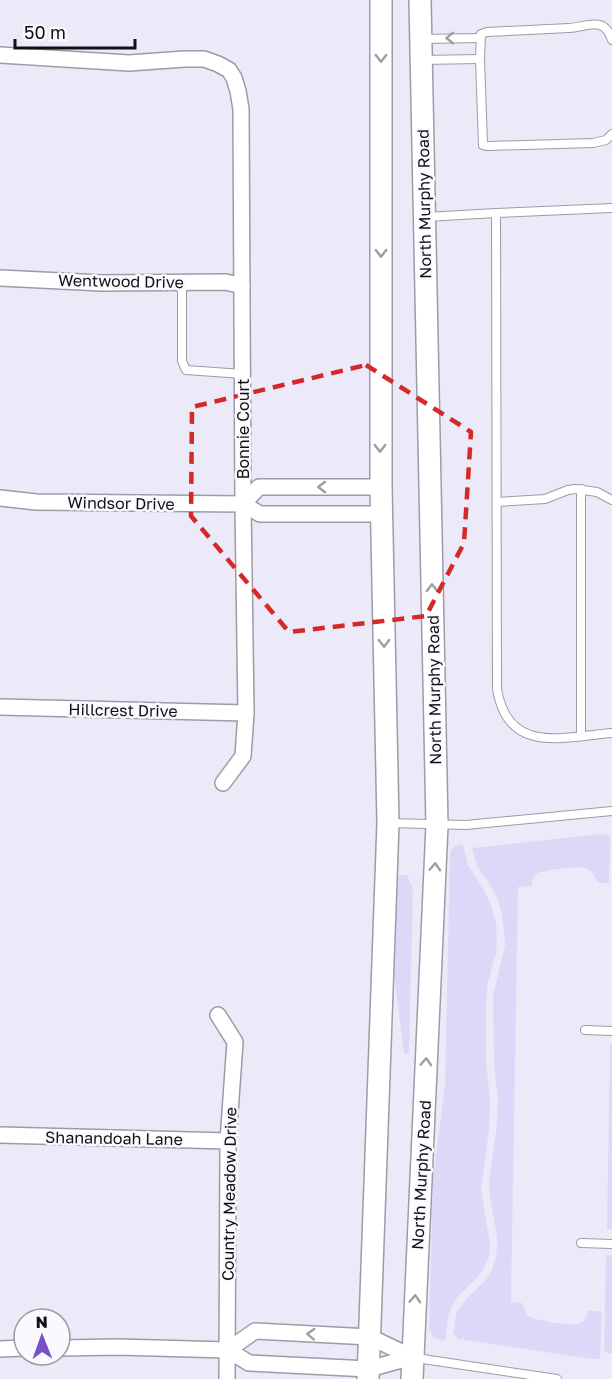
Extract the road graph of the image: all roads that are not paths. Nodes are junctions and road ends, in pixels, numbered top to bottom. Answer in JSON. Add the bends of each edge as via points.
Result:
{"nodes":[{"id":1,"x":381,"y":0,"type":"edge"},
{"id":2,"x":420,"y":0,"type":"edge"},
{"id":3,"x":480,"y":38,"type":"junction"},
{"id":4,"x":420,"y":39,"type":"junction"},
{"id":5,"x":612,"y":39,"type":"edge"},
{"id":6,"x":0,"y":55,"type":"edge"},
{"id":7,"x":480,"y":58,"type":"junction"},
{"id":8,"x":421,"y":60,"type":"junction"},
{"id":9,"x":612,"y":134,"type":"edge"},
{"id":10,"x":612,"y":208,"type":"edge"},
{"id":11,"x":496,"y":213,"type":"junction"},
{"id":12,"x":424,"y":217,"type":"junction"},
{"id":13,"x":0,"y":278,"type":"edge"},
{"id":14,"x":182,"y":282,"type":"junction"},
{"id":15,"x":242,"y":286,"type":"junction"},
{"id":16,"x":243,"y":374,"type":"junction"},
{"id":17,"x":381,"y":487,"type":"junction"},
{"id":18,"x":581,"y":489,"type":"junction"},
{"id":19,"x":0,"y":498,"type":"edge"},
{"id":20,"x":612,"y":501,"type":"edge"},
{"id":21,"x":497,"y":502,"type":"junction"},
{"id":22,"x":243,"y":504,"type":"junction"},
{"id":23,"x":381,"y":514,"type":"junction"},
{"id":24,"x":0,"y":707,"type":"edge"},
{"id":25,"x":246,"y":713,"type":"junction"},
{"id":26,"x":612,"y":733,"type":"edge"},
{"id":27,"x":581,"y":735,"type":"junction"},
{"id":28,"x":223,"y":783,"type":"dead end"},
{"id":29,"x":612,"y":811,"type":"edge"},
{"id":30,"x":388,"y":823,"type":"junction"},
{"id":31,"x":437,"y":825,"type":"junction"},
{"id":32,"x":218,"y":1015,"type":"dead end"},
{"id":33,"x":585,"y":1030,"type":"dead end"},
{"id":34,"x":612,"y":1030,"type":"edge"},
{"id":35,"x":0,"y":1135,"type":"edge"},
{"id":36,"x":228,"y":1141,"type":"junction"},
{"id":37,"x":581,"y":1243,"type":"dead end"},
{"id":38,"x":612,"y":1244,"type":"edge"},
{"id":39,"x":370,"y":1336,"type":"junction"},
{"id":40,"x":72,"y":1348,"type":"edge"},
{"id":41,"x":228,"y":1350,"type":"junction"},
{"id":42,"x":412,"y":1357,"type":"junction"},
{"id":43,"x":368,"y":1374,"type":"edge"},
{"id":44,"x":227,"y":1379,"type":"edge"},
{"id":45,"x":412,"y":1379,"type":"edge"},
{"id":46,"x":557,"y":1379,"type":"edge"}],
"edges":[{"from":1,"to":17,"type":"main road","one_way":true},
{"from":2,"to":4,"type":"main road","name":"North Murphy Road"},
{"from":3,"to":4,"type":"lane","one_way":true},
{"from":3,"to":5,"type":"lane","via":[[487,32],[594,24],[603,26]]},
{"from":3,"to":7,"type":"lane"},
{"from":4,"to":8,"type":"main road","name":"North Murphy Road"},
{"from":6,"to":15,"type":"street","name":"Bonnie Court","via":[[129,63],[204,59],[229,70],[241,109]]},
{"from":7,"to":8,"type":"lane"},
{"from":7,"to":9,"type":"lane","via":[[483,145],[593,143]]},
{"from":8,"to":12,"type":"main road","name":"North Murphy Road"},
{"from":10,"to":11,"type":"lane"},
{"from":11,"to":12,"type":"lane"},
{"from":11,"to":21,"type":"lane"},
{"from":31,"to":12,"type":"main road","name":"North Murphy Road","one_way":true},
{"from":13,"to":14,"type":"street","name":"Wentwood Drive"},
{"from":14,"to":15,"type":"street","name":"Wentwood Drive"},
{"from":14,"to":16,"type":"lane","via":[[182,361],[186,370]]},
{"from":15,"to":16,"type":"street","name":"Bonnie Court"},
{"from":16,"to":22,"type":"street","name":"Bonnie Court"},
{"from":17,"to":22,"type":"street","one_way":true,"via":[[259,487]]},
{"from":17,"to":23,"type":"main road"},
{"from":18,"to":20,"type":"lane"},
{"from":18,"to":21,"type":"lane","via":[[545,499]]},
{"from":18,"to":27,"type":"lane"},
{"from":19,"to":22,"type":"street","name":"Windsor Drive","via":[[36,502]]},
{"from":21,"to":27,"type":"lane","via":[[498,699],[507,718],[526,734],[538,738]]},
{"from":22,"to":23,"type":"street","name":"Windsor Drive","via":[[260,514]]},
{"from":22,"to":25,"type":"street","name":"Bonnie Court"},
{"from":23,"to":30,"type":"main road","one_way":true},
{"from":24,"to":25,"type":"street","name":"Hillcrest Drive"},
{"from":25,"to":28,"type":"street","name":"Bonnie Court","via":[[243,756]]},
{"from":26,"to":27,"type":"lane"},
{"from":29,"to":31,"type":"lane"},
{"from":30,"to":31,"type":"lane"},
{"from":30,"to":39,"type":"main road"},
{"from":42,"to":31,"type":"main road","name":"North Murphy Road","one_way":true},
{"from":32,"to":36,"type":"street","name":"Country Meadow Drive","via":[[235,1042]]},
{"from":33,"to":34,"type":"lane"},
{"from":35,"to":36,"type":"street","name":"Shanandoah Lane"},
{"from":36,"to":41,"type":"street","name":"Country Meadow Drive"},
{"from":37,"to":38,"type":"lane"},
{"from":39,"to":41,"type":"street","one_way":true,"via":[[255,1331]]},
{"from":39,"to":42,"type":"street"},
{"from":39,"to":43,"type":"main road"},
{"from":40,"to":41,"type":"street"},
{"from":41,"to":43,"type":"street","via":[[249,1363]]},
{"from":41,"to":44,"type":"street","name":"Country Meadow Drive"},
{"from":42,"to":43,"type":"street"},
{"from":42,"to":45,"type":"main road","name":"North Murphy Road"},
{"from":42,"to":46,"type":"lane"}]}
